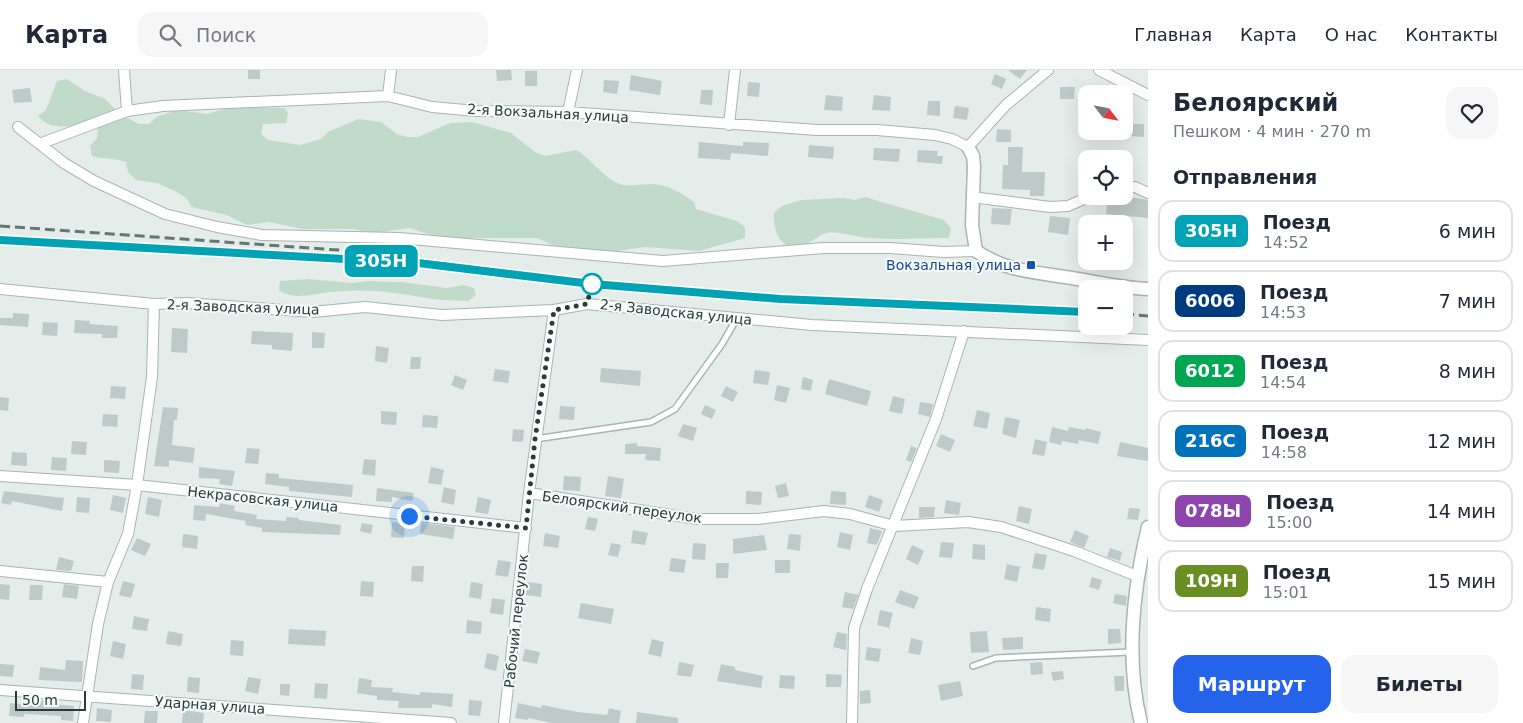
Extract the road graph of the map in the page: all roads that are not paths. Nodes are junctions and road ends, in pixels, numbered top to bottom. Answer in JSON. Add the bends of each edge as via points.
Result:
{"nodes":[{"id":1,"x":124,"y":70,"type":"edge"},
{"id":2,"x":391,"y":70,"type":"edge"},
{"id":3,"x":577,"y":70,"type":"edge"},
{"id":4,"x":735,"y":70,"type":"edge"},
{"id":5,"x":1048,"y":70,"type":"edge"},
{"id":6,"x":1099,"y":70,"type":"edge"},
{"id":7,"x":1148,"y":95,"type":"edge"},
{"id":8,"x":388,"y":96,"type":"junction"},
{"id":9,"x":127,"y":110,"type":"junction"},
{"id":10,"x":568,"y":112,"type":"junction"},
{"id":11,"x":729,"y":125,"type":"junction"},
{"id":12,"x":18,"y":127,"type":"dead end"},
{"id":13,"x":42,"y":144,"type":"junction"},
{"id":14,"x":968,"y":147,"type":"junction"},
{"id":15,"x":1133,"y":187,"type":"edge"},
{"id":16,"x":1148,"y":193,"type":"edge"},
{"id":17,"x":972,"y":197,"type":"junction"},
{"id":18,"x":1078,"y":202,"type":"edge"},
{"id":19,"x":976,"y":251,"type":"junction"},
{"id":20,"x":1148,"y":289,"type":"edge"},
{"id":21,"x":0,"y":290,"type":"edge"},
{"id":22,"x":154,"y":304,"type":"junction"},
{"id":23,"x":554,"y":310,"type":"junction"},
{"id":24,"x":737,"y":318,"type":"junction"},
{"id":25,"x":964,"y":331,"type":"junction"},
{"id":26,"x":1148,"y":340,"type":"edge"},
{"id":27,"x":535,"y":439,"type":"junction"},
{"id":28,"x":0,"y":476,"type":"edge"},
{"id":29,"x":137,"y":485,"type":"junction"},
{"id":30,"x":529,"y":493,"type":"junction"},
{"id":31,"x":894,"y":526,"type":"junction"},
{"id":32,"x":1148,"y":526,"type":"edge"},
{"id":33,"x":526,"y":528,"type":"junction"},
{"id":34,"x":0,"y":571,"type":"edge"},
{"id":35,"x":1137,"y":576,"type":"junction"},
{"id":36,"x":108,"y":582,"type":"junction"},
{"id":37,"x":1133,"y":652,"type":"junction"},
{"id":38,"x":973,"y":666,"type":"dead end"},
{"id":39,"x":0,"y":690,"type":"edge"},
{"id":40,"x":86,"y":696,"type":"junction"},
{"id":41,"x":84,"y":723,"type":"edge"},
{"id":42,"x":450,"y":723,"type":"edge"},
{"id":43,"x":504,"y":723,"type":"edge"},
{"id":44,"x":852,"y":723,"type":"edge"},
{"id":45,"x":1141,"y":723,"type":"edge"}],
"edges":[{"from":1,"to":9,"type":"street"},
{"from":2,"to":8,"type":"street"},
{"from":3,"to":10,"type":"street"},
{"from":4,"to":11,"type":"street"},
{"from":5,"to":14,"type":"street","via":[[1006,105]]},
{"from":6,"to":7,"type":"street"},
{"from":8,"to":9,"type":"street","name":"2-я Вокзальная улица"},
{"from":8,"to":10,"type":"street","name":"2-я Вокзальная улица","via":[[432,107],[476,111]]},
{"from":9,"to":13,"type":"street","name":"2-я Вокзальная улица"},
{"from":10,"to":11,"type":"street","name":"2-я Вокзальная улица"},
{"from":11,"to":14,"type":"street","name":"2-я Вокзальная улица","via":[[916,133],[952,140]]},
{"from":12,"to":13,"type":"street"},
{"from":13,"to":19,"type":"street","via":[[64,163],[94,181],[166,214],[262,235],[399,238],[663,261],[824,248]]},
{"from":14,"to":17,"type":"street","via":[[974,166]]},
{"from":15,"to":16,"type":"street"},
{"from":17,"to":18,"type":"street","via":[[1050,207]]},
{"from":17,"to":19,"type":"street"},
{"from":19,"to":20,"type":"street","via":[[994,263],[1033,274]]},
{"from":21,"to":22,"type":"street","name":"2-я Заводская улица"},
{"from":22,"to":23,"type":"street","name":"2-я Заводская улица","via":[[187,303],[312,312],[365,307],[442,315]]},
{"from":22,"to":29,"type":"street","via":[[152,377]]},
{"from":23,"to":24,"type":"street","name":"2-я Заводская улица","via":[[587,304]]},
{"from":23,"to":27,"type":"street","name":"Рабочий переулок"},
{"from":24,"to":25,"type":"street","name":"2-я Заводская улица","via":[[812,325]]},
{"from":24,"to":27,"type":"lane","via":[[674,409],[650,422]]},
{"from":25,"to":26,"type":"street","name":"2-я Заводская улица"},
{"from":25,"to":31,"type":"street","via":[[936,420]]},
{"from":27,"to":30,"type":"street","name":"Рабочий переулок"},
{"from":28,"to":29,"type":"street","name":"Некрасовская улица"},
{"from":29,"to":33,"type":"street","name":"Некрасовская улица"},
{"from":29,"to":36,"type":"street","via":[[128,534]]},
{"from":30,"to":31,"type":"street","name":"Белоярский переулок","via":[[697,519],[758,519],[824,511],[850,514]]},
{"from":30,"to":33,"type":"street","name":"Рабочий переулок"},
{"from":31,"to":35,"type":"street","name":"Белоярский переулок","via":[[968,522],[1001,527]]},
{"from":31,"to":44,"type":"street","via":[[854,628]]},
{"from":32,"to":35,"type":"street"},
{"from":33,"to":43,"type":"street","name":"Рабочий переулок"},
{"from":34,"to":36,"type":"street"},
{"from":35,"to":37,"type":"street"},
{"from":36,"to":40,"type":"street"},
{"from":37,"to":38,"type":"lane","via":[[996,658]]},
{"from":37,"to":45,"type":"street","via":[[1135,697]]},
{"from":39,"to":40,"type":"street","name":"Ударная улица"},
{"from":40,"to":41,"type":"street"},
{"from":40,"to":42,"type":"street","name":"Ударная улица"}]}
